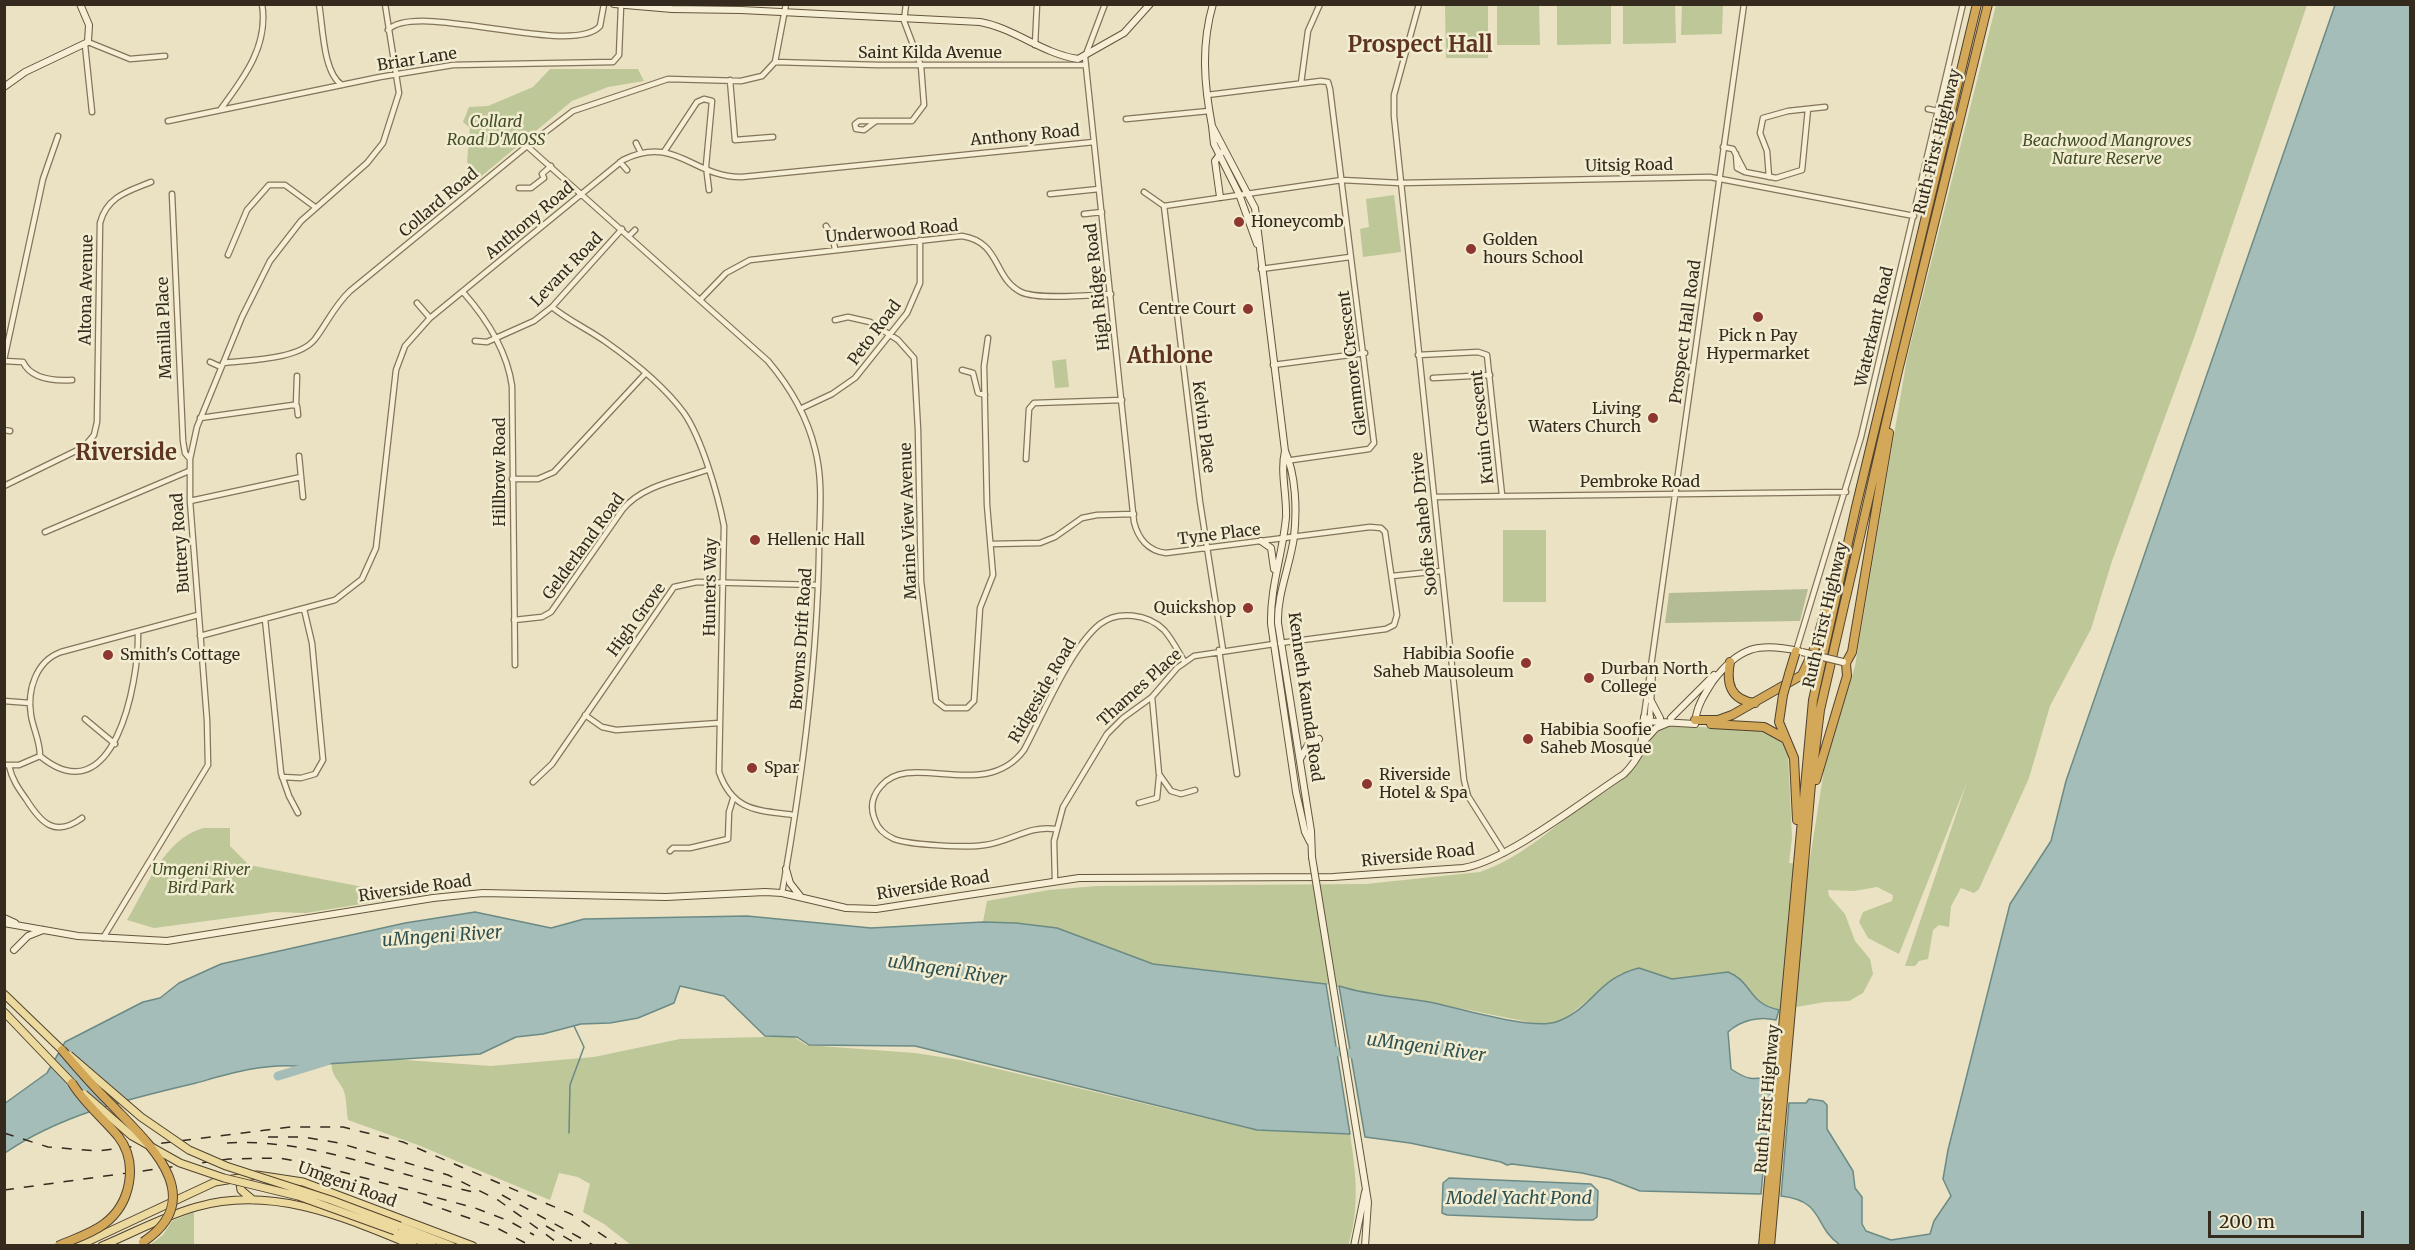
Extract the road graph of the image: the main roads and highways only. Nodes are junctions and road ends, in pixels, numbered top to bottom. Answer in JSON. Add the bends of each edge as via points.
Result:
{"nodes":[{"id":1,"x":80,"y":4,"type":"edge"},
{"id":2,"x":1150,"y":4,"type":"edge"},
{"id":3,"x":1213,"y":4,"type":"edge"},
{"id":4,"x":1977,"y":4,"type":"edge"},
{"id":5,"x":1988,"y":4,"type":"edge"},
{"id":6,"x":618,"y":5,"type":"edge"},
{"id":7,"x":741,"y":7,"type":"edge"},
{"id":8,"x":4,"y":87,"type":"edge"},
{"id":9,"x":1221,"y":153,"type":"junction"},
{"id":10,"x":1220,"y":197,"type":"road end"},
{"id":11,"x":1258,"y":246,"type":"junction"},
{"id":12,"x":1898,"y":371,"type":"junction"},
{"id":13,"x":1285,"y":451,"type":"junction"},
{"id":14,"x":1288,"y":477,"type":"junction"},
{"id":15,"x":1295,"y":499,"type":"junction"},
{"id":16,"x":1286,"y":500,"type":"junction"},
{"id":17,"x":1856,"y":507,"type":"junction"},
{"id":18,"x":1261,"y":541,"type":"road end"},
{"id":19,"x":1275,"y":576,"type":"junction"},
{"id":20,"x":1278,"y":644,"type":"junction"},
{"id":21,"x":1799,"y":651,"type":"junction"},
{"id":22,"x":1845,"y":662,"type":"junction"},
{"id":23,"x":1727,"y":665,"type":"junction"},
{"id":24,"x":1651,"y":701,"type":"road end"},
{"id":25,"x":1755,"y":703,"type":"junction"},
{"id":26,"x":1660,"y":718,"type":"junction"},
{"id":27,"x":1647,"y":719,"type":"junction"},
{"id":28,"x":1671,"y":720,"type":"junction"},
{"id":29,"x":1695,"y":722,"type":"junction"},
{"id":30,"x":1647,"y":738,"type":"junction"},
{"id":31,"x":1785,"y":738,"type":"junction"},
{"id":32,"x":1319,"y":739,"type":"dead end"},
{"id":33,"x":1641,"y":750,"type":"junction"},
{"id":34,"x":1299,"y":760,"type":"junction"},
{"id":35,"x":1310,"y":842,"type":"junction"},
{"id":36,"x":1802,"y":845,"type":"junction"},
{"id":37,"x":786,"y":869,"type":"road end"},
{"id":38,"x":801,"y":897,"type":"junction"},
{"id":39,"x":4,"y":918,"type":"edge"},
{"id":40,"x":4,"y":923,"type":"edge"},
{"id":41,"x":16,"y":924,"type":"junction"},
{"id":42,"x":43,"y":929,"type":"junction"},
{"id":43,"x":14,"y":950,"type":"dead end"},
{"id":44,"x":4,"y":994,"type":"edge"},
{"id":45,"x":4,"y":1012,"type":"edge"},
{"id":46,"x":62,"y":1050,"type":"junction"},
{"id":47,"x":72,"y":1083,"type":"junction"},
{"id":48,"x":238,"y":1176,"type":"junction"},
{"id":49,"x":1365,"y":1192,"type":"junction"},
{"id":50,"x":253,"y":1200,"type":"junction"},
{"id":51,"x":1771,"y":1212,"type":"junction"},
{"id":52,"x":398,"y":1228,"type":"junction"},
{"id":53,"x":58,"y":1245,"type":"edge"},
{"id":54,"x":78,"y":1245,"type":"edge"},
{"id":55,"x":102,"y":1245,"type":"edge"},
{"id":56,"x":136,"y":1245,"type":"edge"},
{"id":57,"x":414,"y":1245,"type":"edge"},
{"id":58,"x":433,"y":1245,"type":"edge"},
{"id":59,"x":452,"y":1245,"type":"edge"},
{"id":60,"x":473,"y":1245,"type":"edge"},
{"id":61,"x":1354,"y":1245,"type":"edge"},
{"id":62,"x":1365,"y":1245,"type":"edge"},
{"id":63,"x":1762,"y":1245,"type":"edge"},
{"id":64,"x":1772,"y":1245,"type":"edge"}],
"edges":[{"from":1,"to":8,"type":"main road","via":[[89,25],[87,44],[39,64]]},
{"from":2,"to":7,"type":"main road","via":[[1124,33],[1085,57],[1074,58],[988,24]]},
{"from":3,"to":9,"type":"main road","name":"Kenneth Kaunda Road","via":[[1204,45],[1211,135]]},
{"from":4,"to":17,"type":"highway","name":"Ruth First Highway"},
{"from":5,"to":12,"type":"highway","name":"Ruth First Highway"},
{"from":6,"to":7,"type":"main road","via":[[672,9]]},
{"from":9,"to":10,"type":"main road","via":[[1215,163]]},
{"from":9,"to":11,"type":"main road","name":"Kenneth Kaunda Road"},
{"from":9,"to":11,"type":"main road","name":"Kenneth Kaunda Road","via":[[1249,193],[1257,216]]},
{"from":11,"to":13,"type":"main road","name":"Kenneth Kaunda Road"},
{"from":12,"to":22,"type":"highway","via":[[1870,556],[1852,652]]},
{"from":12,"to":36,"type":"highway","name":"Ruth First Highway","via":[[1820,710]]},
{"from":13,"to":14,"type":"main road","name":"Kenneth Kaunda Road","via":[[1283,462]]},
{"from":13,"to":14,"type":"main road","name":"Kenneth Kaunda Road","via":[[1291,460]]},
{"from":14,"to":15,"type":"main road","name":"Kenneth Kaunda Road"},
{"from":14,"to":16,"type":"main road","name":"Kenneth Kaunda Road"},
{"from":15,"to":16,"type":"main road"},
{"from":15,"to":20,"type":"main road","name":"Kenneth Kaunda Road","via":[[1294,537],[1277,612]]},
{"from":16,"to":19,"type":"main road","name":"Kenneth Kaunda Road","via":[[1284,539]]},
{"from":17,"to":25,"type":"highway","via":[[1806,669],[1796,680]]},
{"from":17,"to":36,"type":"highway","name":"Ruth First Highway","via":[[1813,700]]},
{"from":18,"to":19,"type":"main road","via":[[1273,550]]},
{"from":19,"to":20,"type":"main road","name":"Kenneth Kaunda Road","via":[[1271,611]]},
{"from":20,"to":34,"type":"main road","name":"Kenneth Kaunda Road"},
{"from":20,"to":35,"type":"main road","name":"Kenneth Kaunda Road","via":[[1296,792]]},
{"from":21,"to":22,"type":"main road","bridge":true},
{"from":21,"to":23,"type":"main road","via":[[1760,647],[1744,652]]},
{"from":21,"to":31,"type":"highway","bridge":true,"via":[[1779,716]]},
{"from":22,"to":36,"type":"highway","via":[[1847,676],[1819,766]]},
{"from":23,"to":25,"type":"highway","via":[[1730,689],[1740,699]]},
{"from":23,"to":28,"type":"main road"},
{"from":23,"to":29,"type":"main road","via":[[1704,694]]},
{"from":24,"to":26,"type":"main road"},
{"from":25,"to":29,"type":"highway","via":[[1724,718]]},
{"from":26,"to":27,"type":"main road"},
{"from":26,"to":28,"type":"main road"},
{"from":27,"to":28,"type":"main road"},
{"from":27,"to":30,"type":"main road","name":"Riverside Road"},
{"from":27,"to":33,"type":"main road","name":"Riverside Road"},
{"from":28,"to":29,"type":"main road"},
{"from":28,"to":30,"type":"main road"},
{"from":29,"to":31,"type":"highway","via":[[1764,727]]},
{"from":30,"to":33,"type":"main road","name":"Riverside Road"},
{"from":31,"to":36,"type":"highway","via":[[1794,758]]},
{"from":32,"to":34,"type":"main road","via":[[1308,745]]},
{"from":33,"to":38,"type":"main road","name":"Riverside Road","via":[[1624,774],[1504,852],[1473,866],[1334,877],[1108,876],[1055,880],[876,909],[846,908]]},
{"from":34,"to":35,"type":"main road","name":"Kenneth Kaunda Road"},
{"from":35,"to":49,"type":"main road","name":"Kenneth Kaunda Road","bridge":true},
{"from":36,"to":51,"type":"highway","name":"Ruth First Highway"},
{"from":37,"to":38,"type":"main road","via":[[790,883]]},
{"from":38,"to":42,"type":"main road","name":"Riverside Road","via":[[782,893],[666,897],[459,895],[167,941],[103,938]]},
{"from":39,"to":41,"type":"main road","name":"Riverside Road"},
{"from":40,"to":41,"type":"main road","name":"Riverside Road"},
{"from":41,"to":42,"type":"main road","name":"Riverside Road"},
{"from":42,"to":43,"type":"main road","via":[[28,936]]},
{"from":44,"to":46,"type":"main road"},
{"from":45,"to":47,"type":"main road"},
{"from":46,"to":52,"type":"main road","bridge":true,"via":[[141,1117],[189,1150]]},
{"from":46,"to":56,"type":"highway","bridge":true,"via":[[151,1146],[169,1174],[172,1195],[166,1219]]},
{"from":47,"to":52,"type":"main road","bridge":true,"via":[[132,1136],[180,1163]]},
{"from":47,"to":53,"type":"highway","bridge":true,"via":[[121,1141],[130,1178],[126,1196],[113,1216],[95,1229]]},
{"from":48,"to":50,"type":"main road","via":[[241,1190]]},
{"from":48,"to":54,"type":"main road","name":"Umgeni Road","via":[[203,1187]]},
{"from":48,"to":60,"type":"main road","name":"Umgeni Road","via":[[279,1176],[303,1182]]},
{"from":49,"to":61,"type":"main road","name":"Kenneth Kaunda Road"},
{"from":49,"to":62,"type":"main road","name":"Kenneth Kaunda Road"},
{"from":50,"to":55,"type":"main road","name":"Umgeni Road","via":[[198,1206]]},
{"from":50,"to":57,"type":"main road","name":"Umgeni Road","via":[[309,1207]]},
{"from":51,"to":63,"type":"highway","name":"Ruth First Highway"},
{"from":51,"to":64,"type":"highway"},
{"from":52,"to":58,"type":"main road"},
{"from":52,"to":59,"type":"main road"}]}
